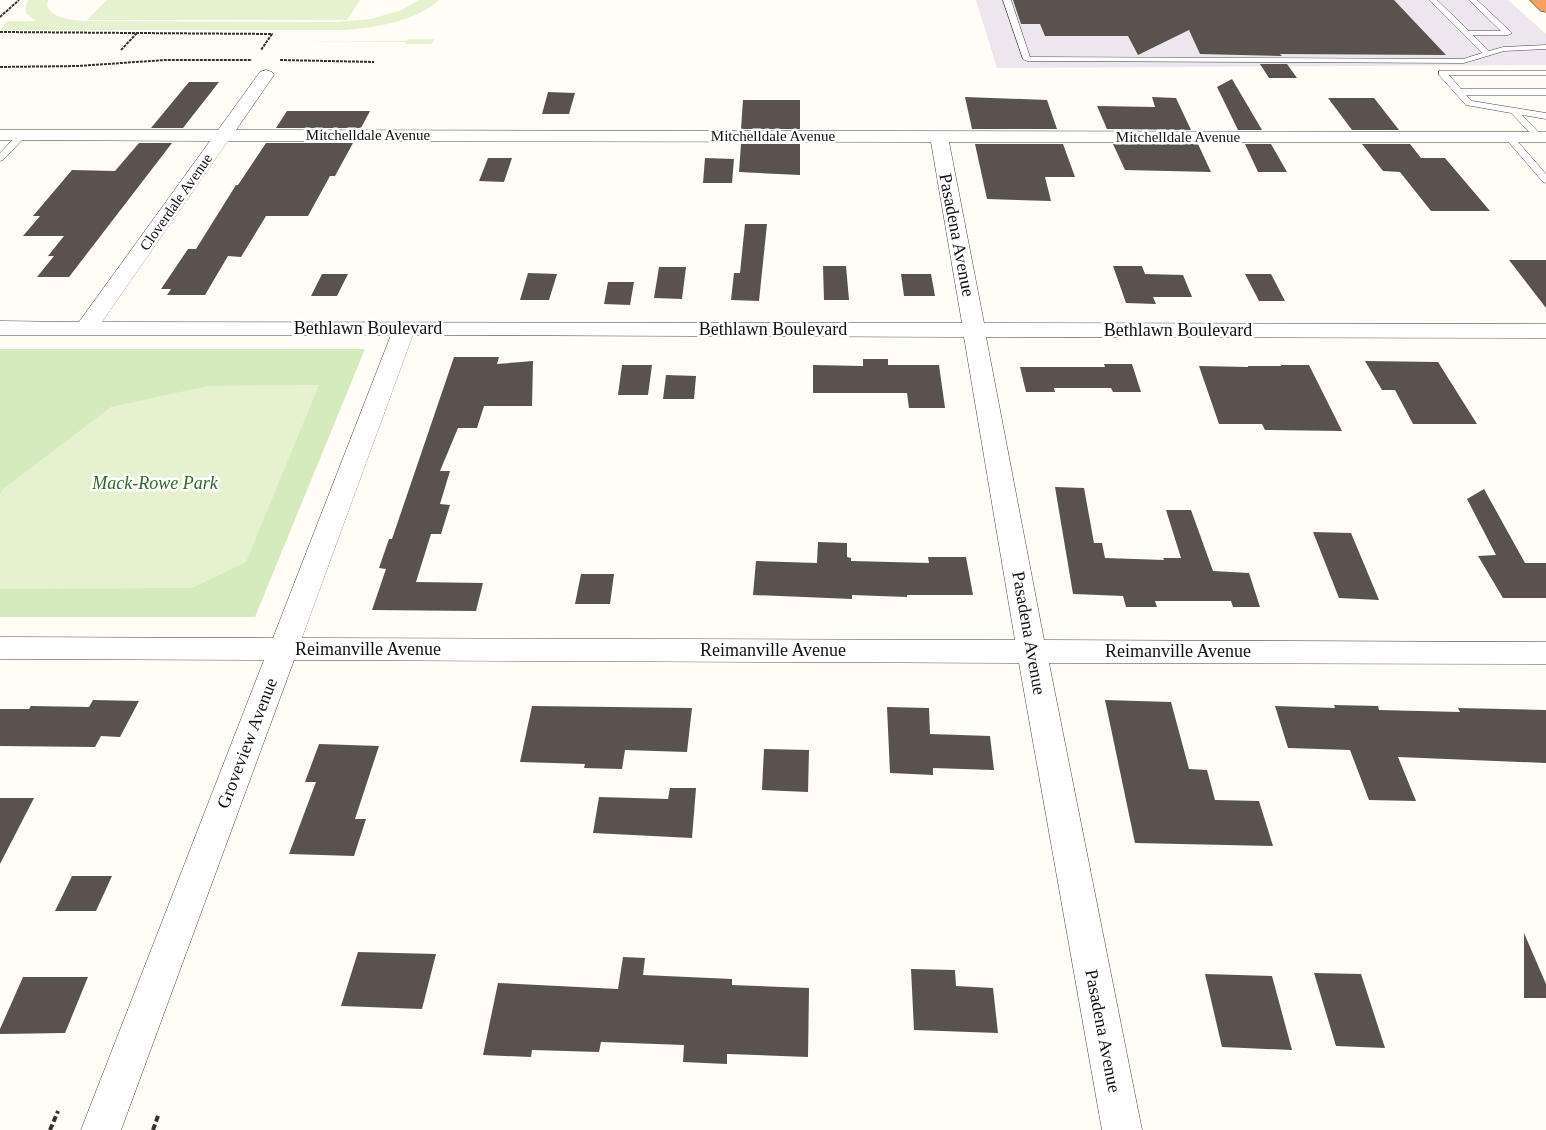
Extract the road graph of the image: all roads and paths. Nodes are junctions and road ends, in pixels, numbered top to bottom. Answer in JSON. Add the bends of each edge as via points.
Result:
{"nodes":[{"id":1,"x":19,"y":0,"type":"edge"},
{"id":2,"x":1007,"y":0,"type":"edge"},
{"id":3,"x":1433,"y":0,"type":"edge"},
{"id":4,"x":1473,"y":0,"type":"edge"},
{"id":5,"x":1537,"y":0,"type":"edge"},
{"id":6,"x":1546,"y":8,"type":"edge"},
{"id":7,"x":0,"y":17,"type":"edge"},
{"id":8,"x":0,"y":32,"type":"edge"},
{"id":9,"x":138,"y":33,"type":"junction"},
{"id":10,"x":1466,"y":33,"type":"junction"},
{"id":11,"x":1546,"y":47,"type":"edge"},
{"id":12,"x":121,"y":50,"type":"dead end"},
{"id":13,"x":261,"y":50,"type":"dead end"},
{"id":14,"x":1487,"y":53,"type":"junction"},
{"id":15,"x":254,"y":60,"type":"dead end"},
{"id":16,"x":278,"y":60,"type":"dead end"},
{"id":17,"x":374,"y":62,"type":"dead end"},
{"id":18,"x":0,"y":67,"type":"edge"},
{"id":19,"x":1546,"y":73,"type":"edge"},
{"id":20,"x":266,"y":75,"type":"dead end"},
{"id":21,"x":1459,"y":92,"type":"junction"},
{"id":22,"x":1546,"y":92,"type":"edge"},
{"id":23,"x":1513,"y":110,"type":"junction"},
{"id":24,"x":1546,"y":116,"type":"edge"},
{"id":25,"x":0,"y":135,"type":"edge"},
{"id":26,"x":22,"y":135,"type":"junction"},
{"id":27,"x":223,"y":135,"type":"junction"},
{"id":28,"x":939,"y":136,"type":"junction"},
{"id":29,"x":1509,"y":137,"type":"junction"},
{"id":30,"x":1543,"y":137,"type":"edge"},
{"id":31,"x":0,"y":158,"type":"edge"},
{"id":32,"x":1546,"y":180,"type":"edge"},
{"id":33,"x":0,"y":328,"type":"edge"},
{"id":34,"x":86,"y":328,"type":"junction"},
{"id":35,"x":405,"y":328,"type":"junction"},
{"id":36,"x":974,"y":329,"type":"junction"},
{"id":37,"x":1546,"y":331,"type":"edge"},
{"id":38,"x":0,"y":648,"type":"edge"},
{"id":39,"x":283,"y":649,"type":"junction"},
{"id":40,"x":1032,"y":651,"type":"junction"},
{"id":41,"x":1546,"y":653,"type":"edge"},
{"id":42,"x":58,"y":1111,"type":"dead end"},
{"id":43,"x":159,"y":1114,"type":"dead end"},
{"id":44,"x":50,"y":1130,"type":"edge"},
{"id":45,"x":101,"y":1130,"type":"edge"},
{"id":46,"x":153,"y":1130,"type":"edge"},
{"id":47,"x":1122,"y":1130,"type":"edge"}],
"edges":[{"from":1,"to":7,"type":"path"},
{"from":2,"to":14,"type":"lane","via":[[1027,59],[1464,60]]},
{"from":3,"to":10,"type":"lane"},
{"from":4,"to":10,"type":"lane","via":[[1508,33]]},
{"from":5,"to":6,"type":"highway"},
{"from":8,"to":9,"type":"path"},
{"from":9,"to":12,"type":"path"},
{"from":9,"to":13,"type":"path","via":[[272,34]]},
{"from":10,"to":14,"type":"lane"},
{"from":11,"to":14,"type":"lane","via":[[1503,48]]},
{"from":15,"to":18,"type":"path"},
{"from":16,"to":17,"type":"path"},
{"from":19,"to":21,"type":"lane","via":[[1442,73]]},
{"from":20,"to":27,"type":"street","name":"Cloverdale Avenue"},
{"from":21,"to":22,"type":"lane"},
{"from":21,"to":23,"type":"lane","via":[[1469,103]]},
{"from":23,"to":24,"type":"lane"},
{"from":23,"to":30,"type":"lane"},
{"from":25,"to":26,"type":"street","name":"Mitchelldale Avenue"},
{"from":26,"to":27,"type":"street","name":"Mitchelldale Avenue"},
{"from":26,"to":31,"type":"lane"},
{"from":27,"to":28,"type":"street","name":"Mitchelldale Avenue"},
{"from":27,"to":34,"type":"street","name":"Cloverdale Avenue"},
{"from":28,"to":29,"type":"street","name":"Mitchelldale Avenue"},
{"from":28,"to":36,"type":"street","name":"Pasadena Avenue"},
{"from":29,"to":30,"type":"street","name":"Mitchelldale Avenue"},
{"from":29,"to":32,"type":"lane"},
{"from":33,"to":34,"type":"street","name":"Bethlawn Boulevard"},
{"from":34,"to":35,"type":"street","name":"Bethlawn Boulevard"},
{"from":35,"to":36,"type":"street","name":"Bethlawn Boulevard"},
{"from":35,"to":39,"type":"street","name":"Groveview Avenue"},
{"from":36,"to":37,"type":"street","name":"Bethlawn Boulevard"},
{"from":36,"to":40,"type":"street","name":"Pasadena Avenue"},
{"from":38,"to":39,"type":"street","name":"Reimanville Avenue"},
{"from":39,"to":40,"type":"street","name":"Reimanville Avenue"},
{"from":39,"to":45,"type":"street","name":"Groveview Avenue"},
{"from":40,"to":41,"type":"street","name":"Reimanville Avenue"},
{"from":40,"to":47,"type":"street","name":"Pasadena Avenue"},
{"from":42,"to":44,"type":"path"},
{"from":43,"to":46,"type":"path"}]}
